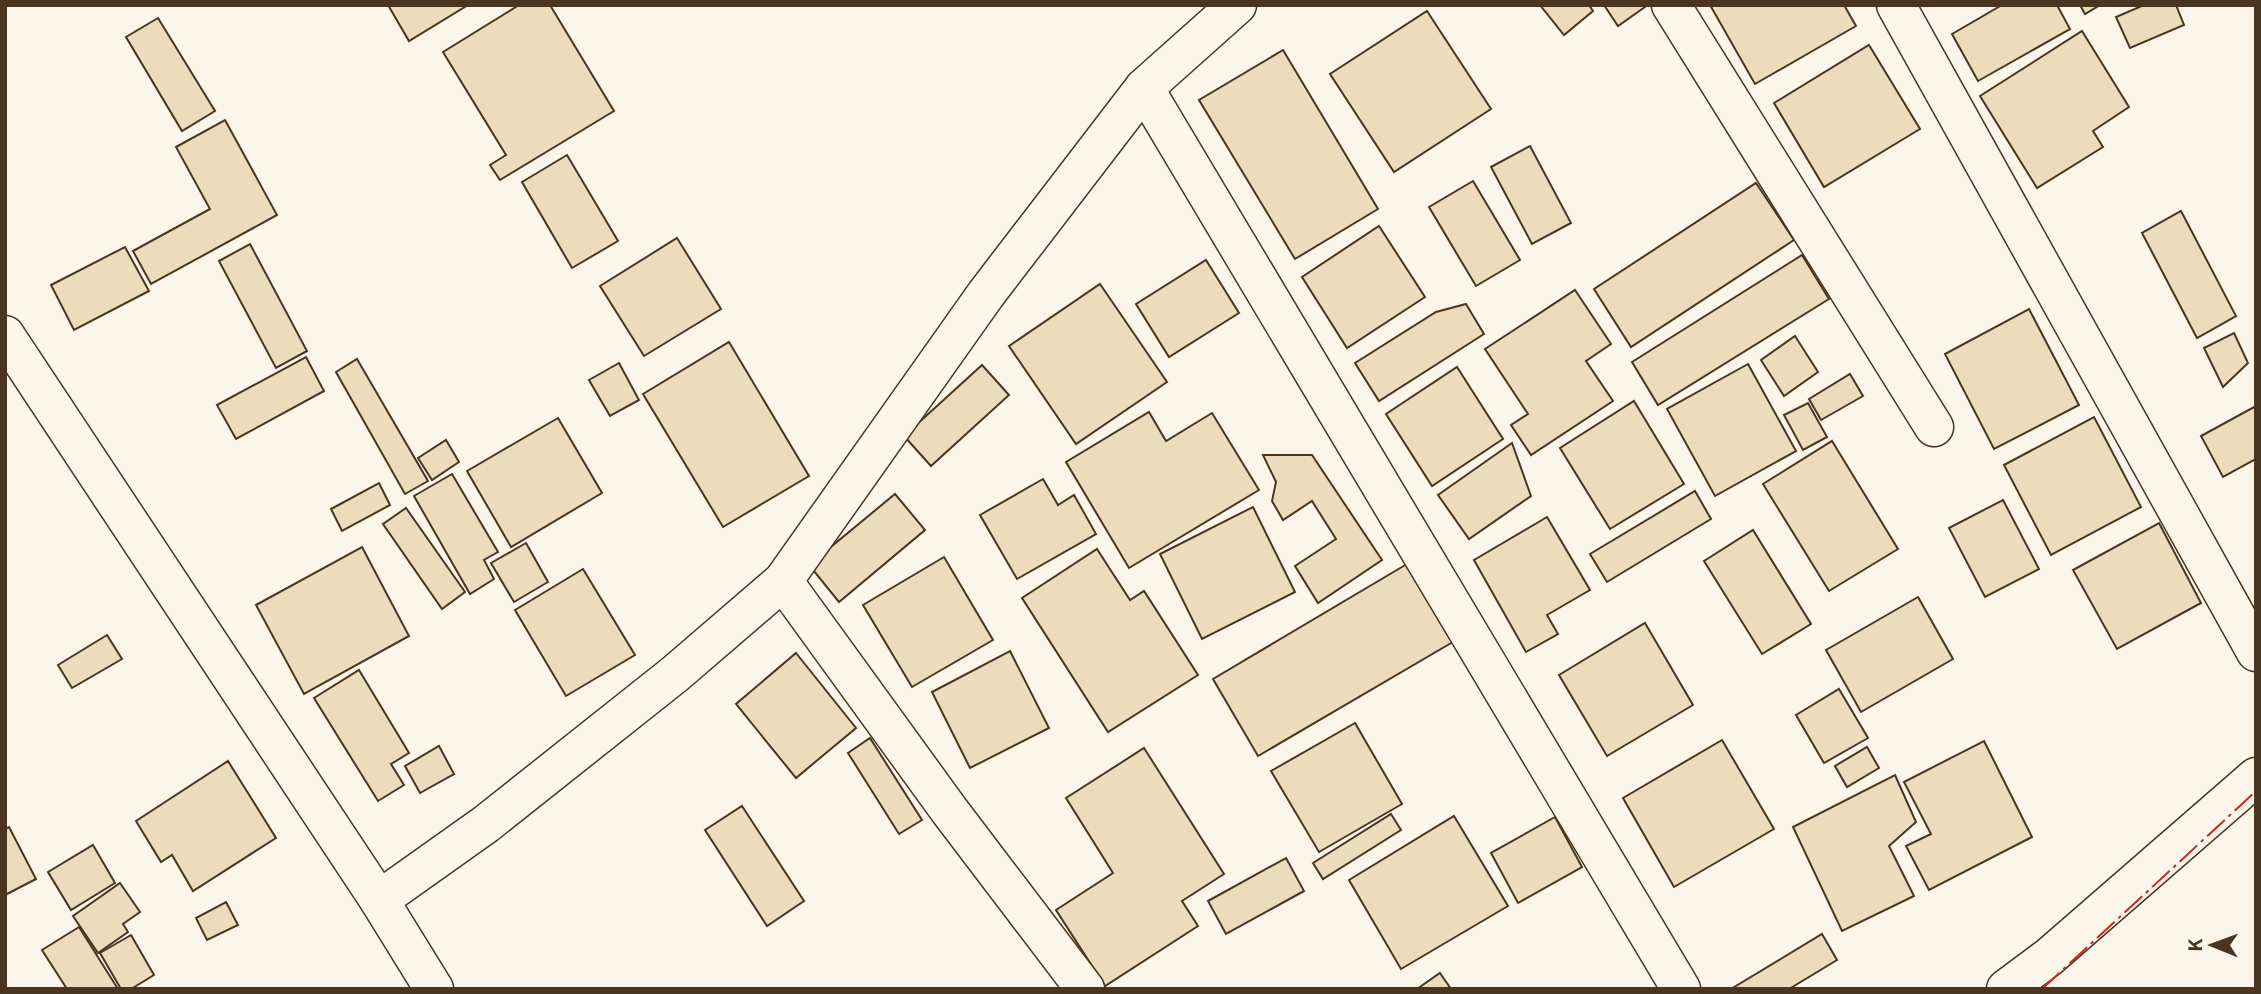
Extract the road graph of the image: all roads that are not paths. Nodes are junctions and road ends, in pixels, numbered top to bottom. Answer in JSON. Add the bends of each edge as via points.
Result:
{"nodes":[{"id":1,"x":1237,"y":5,"type":"edge"},
{"id":2,"x":1671,"y":5,"type":"edge"},
{"id":3,"x":1896,"y":5,"type":"edge"},
{"id":4,"x":1144,"y":88,"type":"junction"},
{"id":5,"x":5,"y":335,"type":"edge"},
{"id":6,"x":1934,"y":427,"type":"dead end"},
{"id":7,"x":783,"y":581,"type":"junction"},
{"id":8,"x":2256,"y":652,"type":"edge"},
{"id":9,"x":2256,"y":777,"type":"edge"},
{"id":10,"x":379,"y":900,"type":"junction"},
{"id":11,"x":434,"y":989,"type":"edge"},
{"id":12,"x":1084,"y":989,"type":"edge"},
{"id":13,"x":1681,"y":989,"type":"edge"},
{"id":14,"x":2006,"y":989,"type":"edge"}],
"edges":[{"from":1,"to":4,"type":"street"},
{"from":2,"to":6,"type":"street"},
{"from":3,"to":8,"type":"street"},
{"from":4,"to":7,"type":"street","via":[[986,293]]},
{"from":4,"to":13,"type":"street"},
{"from":5,"to":10,"type":"street"},
{"from":7,"to":10,"type":"street","via":[[675,674],[486,824]]},
{"from":7,"to":12,"type":"street"},
{"from":9,"to":14,"type":"street"},
{"from":10,"to":11,"type":"street"}]}
